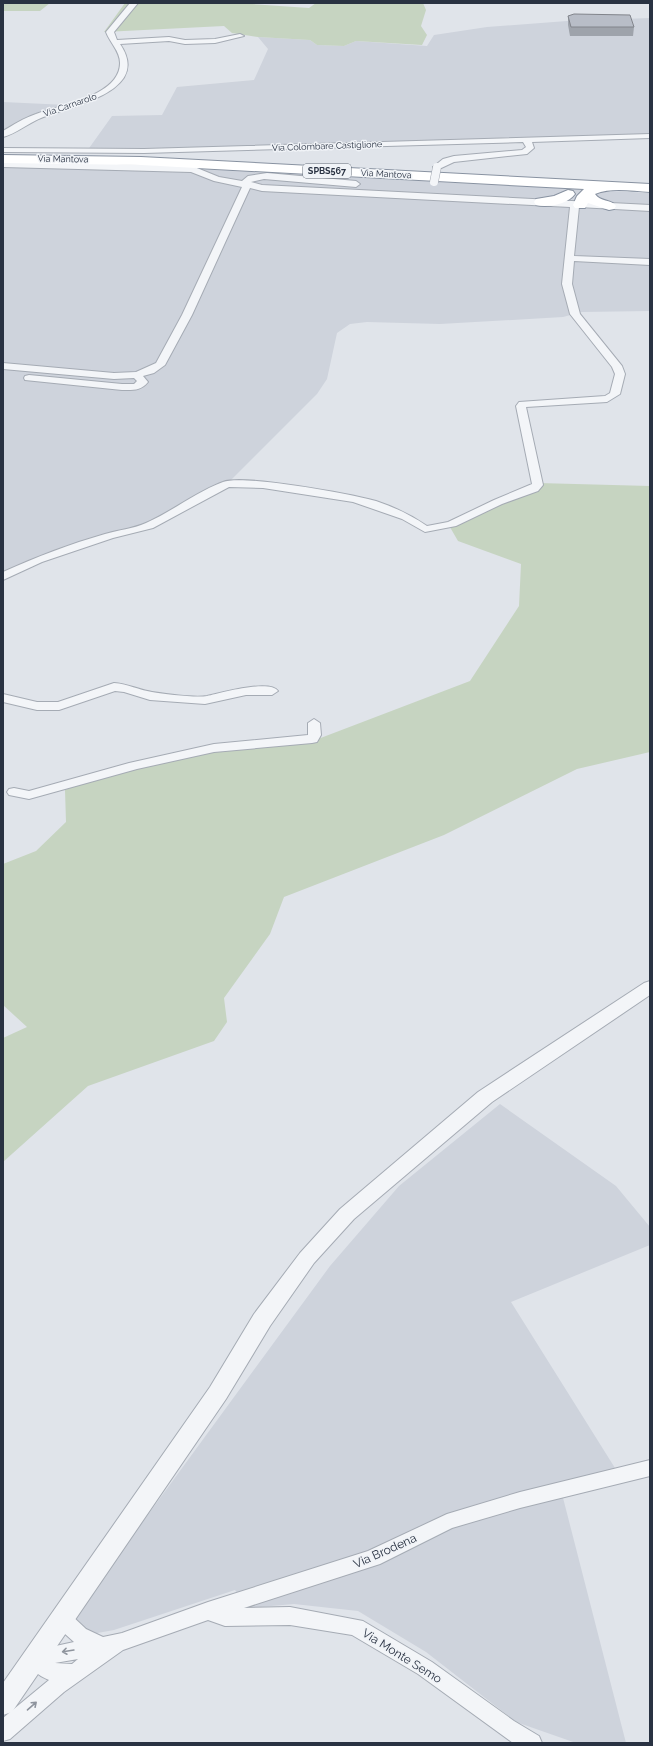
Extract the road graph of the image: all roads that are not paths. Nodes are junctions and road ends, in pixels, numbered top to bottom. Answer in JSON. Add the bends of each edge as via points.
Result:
{"nodes":[{"id":1,"x":134,"y":3,"type":"edge"},
{"id":2,"x":240,"y":36,"type":"dead end"},
{"id":3,"x":115,"y":42,"type":"junction"},
{"id":4,"x":3,"y":135,"type":"edge"},
{"id":5,"x":650,"y":136,"type":"edge"},
{"id":6,"x":528,"y":141,"type":"junction"},
{"id":7,"x":238,"y":149,"type":"junction"},
{"id":8,"x":3,"y":150,"type":"edge"},
{"id":9,"x":213,"y":150,"type":"junction"},
{"id":10,"x":3,"y":155,"type":"edge"},
{"id":11,"x":127,"y":156,"type":"junction"},
{"id":12,"x":3,"y":158,"type":"edge"},
{"id":13,"x":3,"y":164,"type":"edge"},
{"id":14,"x":312,"y":166,"type":"junction"},
{"id":15,"x":202,"y":173,"type":"junction"},
{"id":16,"x":236,"y":174,"type":"junction"},
{"id":17,"x":267,"y":176,"type":"junction"},
{"id":18,"x":214,"y":178,"type":"junction"},
{"id":19,"x":539,"y":183,"type":"junction"},
{"id":20,"x":247,"y":185,"type":"junction"},
{"id":21,"x":647,"y":187,"type":"edge"},
{"id":22,"x":587,"y":192,"type":"junction"},
{"id":23,"x":574,"y":201,"type":"junction"},
{"id":24,"x":542,"y":202,"type":"joint"},
{"id":25,"x":609,"y":206,"type":"junction"},
{"id":26,"x":650,"y":208,"type":"edge"},
{"id":27,"x":569,"y":258,"type":"junction"},
{"id":28,"x":650,"y":262,"type":"edge"},
{"id":29,"x":3,"y":366,"type":"edge"},
{"id":30,"x":137,"y":375,"type":"junction"},
{"id":31,"x":3,"y":376,"type":"edge"},
{"id":32,"x":3,"y":576,"type":"edge"},
{"id":33,"x":272,"y":692,"type":"dead end"},
{"id":34,"x":3,"y":698,"type":"edge"},
{"id":35,"x":314,"y":723,"type":"dead end"},
{"id":36,"x":14,"y":792,"type":"dead end"},
{"id":37,"x":650,"y":987,"type":"edge"},
{"id":38,"x":650,"y":1468,"type":"edge"},
{"id":39,"x":208,"y":1611,"type":"junction"},
{"id":40,"x":62,"y":1619,"type":"junction"},
{"id":41,"x":122,"y":1642,"type":"junction"},
{"id":42,"x":102,"y":1646,"type":"junction"},
{"id":43,"x":35,"y":1658,"type":"junction"},
{"id":44,"x":77,"y":1672,"type":"junction"},
{"id":45,"x":3,"y":1704,"type":"edge"},
{"id":46,"x":3,"y":1732,"type":"edge"},
{"id":47,"x":532,"y":1743,"type":"edge"}],
"edges":[{"from":1,"to":3,"type":"street","name":"Via Carnarolo","via":[[110,32]]},
{"from":2,"to":3,"type":"street","via":[[215,41],[185,42],[169,39]]},
{"from":3,"to":4,"type":"street","name":"Via Carnarolo","via":[[122,52],[124,66],[119,80],[111,88],[99,96],[37,116]]},
{"from":5,"to":6,"type":"street","name":"Via Colombare Castiglione"},
{"from":6,"to":7,"type":"street","name":"Via Colombare Castiglione"},
{"from":6,"to":17,"type":"street","bridge":true,"via":[[530,148],[524,152],[446,161],[437,167],[434,182],[420,188],[400,189]]},
{"from":7,"to":9,"type":"street","name":"Via Colombare Castiglione"},
{"from":7,"to":14,"type":"highway","via":[[238,154],[248,159]]},
{"from":8,"to":9,"type":"street","name":"Via Colombare Castiglione"},
{"from":9,"to":11,"type":"highway","via":[[203,156]]},
{"from":10,"to":11,"type":"highway","name":"Via Mantova","number":"SPBS567"},
{"from":11,"to":14,"type":"highway","name":"Via Mantova","number":"SPBS567"},
{"from":12,"to":19,"type":"highway","name":"Via Mantova","number":"SPBS567","via":[[141,161]]},
{"from":13,"to":15,"type":"street","via":[[192,169]]},
{"from":14,"to":21,"type":"highway","name":"Via Mantova","number":"SPBS567"},
{"from":15,"to":16,"type":"street"},
{"from":15,"to":18,"type":"street"},
{"from":16,"to":17,"type":"street"},
{"from":16,"to":18,"type":"street"},
{"from":17,"to":20,"type":"street","via":[[251,178],[246,181]]},
{"from":18,"to":20,"type":"street"},
{"from":19,"to":21,"type":"highway","name":"Via Mantova","number":"SPBS567"},
{"from":19,"to":23,"type":"highway","via":[[563,187]]},
{"from":20,"to":24,"type":"street"},
{"from":20,"to":30,"type":"street","via":[[187,315],[160,365]]},
{"from":21,"to":22,"type":"highway","via":[[602,188]]},
{"from":22,"to":23,"type":"highway"},
{"from":22,"to":25,"type":"highway","via":[[593,201]]},
{"from":23,"to":24,"type":"highway"},
{"from":23,"to":25,"type":"street"},
{"from":23,"to":27,"type":"street"},
{"from":25,"to":26,"type":"street"},
{"from":27,"to":28,"type":"street"},
{"from":27,"to":32,"type":"street","via":[[567,284],[575,314],[617,366],[620,374],[614,394],[607,399],[523,404],[538,485],[534,488],[452,524],[425,529],[373,504],[354,499],[243,482],[227,484],[149,526],[109,536],[38,560]]},
{"from":29,"to":30,"type":"street","via":[[114,376]]},
{"from":30,"to":31,"type":"street","via":[[143,382],[136,387]]},
{"from":33,"to":34,"type":"street","via":[[246,691],[205,700],[150,696],[114,687],[59,706],[37,706]]},
{"from":35,"to":36,"type":"street","via":[[315,735],[312,739],[214,748],[134,766],[29,795]]},
{"from":37,"to":40,"type":"street","via":[[485,1097],[347,1214],[307,1258],[262,1320],[218,1393]]},
{"from":38,"to":39,"type":"street","name":"Via Brodena","via":[[520,1500],[447,1522],[373,1558]]},
{"from":39,"to":41,"type":"street","name":"Via Brodena"},
{"from":39,"to":47,"type":"street","name":"Via Monte Semo","via":[[225,1617],[290,1616],[356,1627],[425,1668],[507,1728]]},
{"from":40,"to":42,"type":"street","via":[[78,1635]]},
{"from":40,"to":43,"type":"street"},
{"from":41,"to":42,"type":"street","name":"Via Brodena"},
{"from":41,"to":44,"type":"street","name":"Via Brodena"},
{"from":42,"to":43,"type":"street","name":"Via Brodena","one_way":true},
{"from":43,"to":44,"type":"street","via":[[47,1671],[62,1674]]},
{"from":43,"to":45,"type":"street"},
{"from":46,"to":44,"type":"street","name":"Via Brodena","one_way":true,"via":[[42,1697]]}]}
